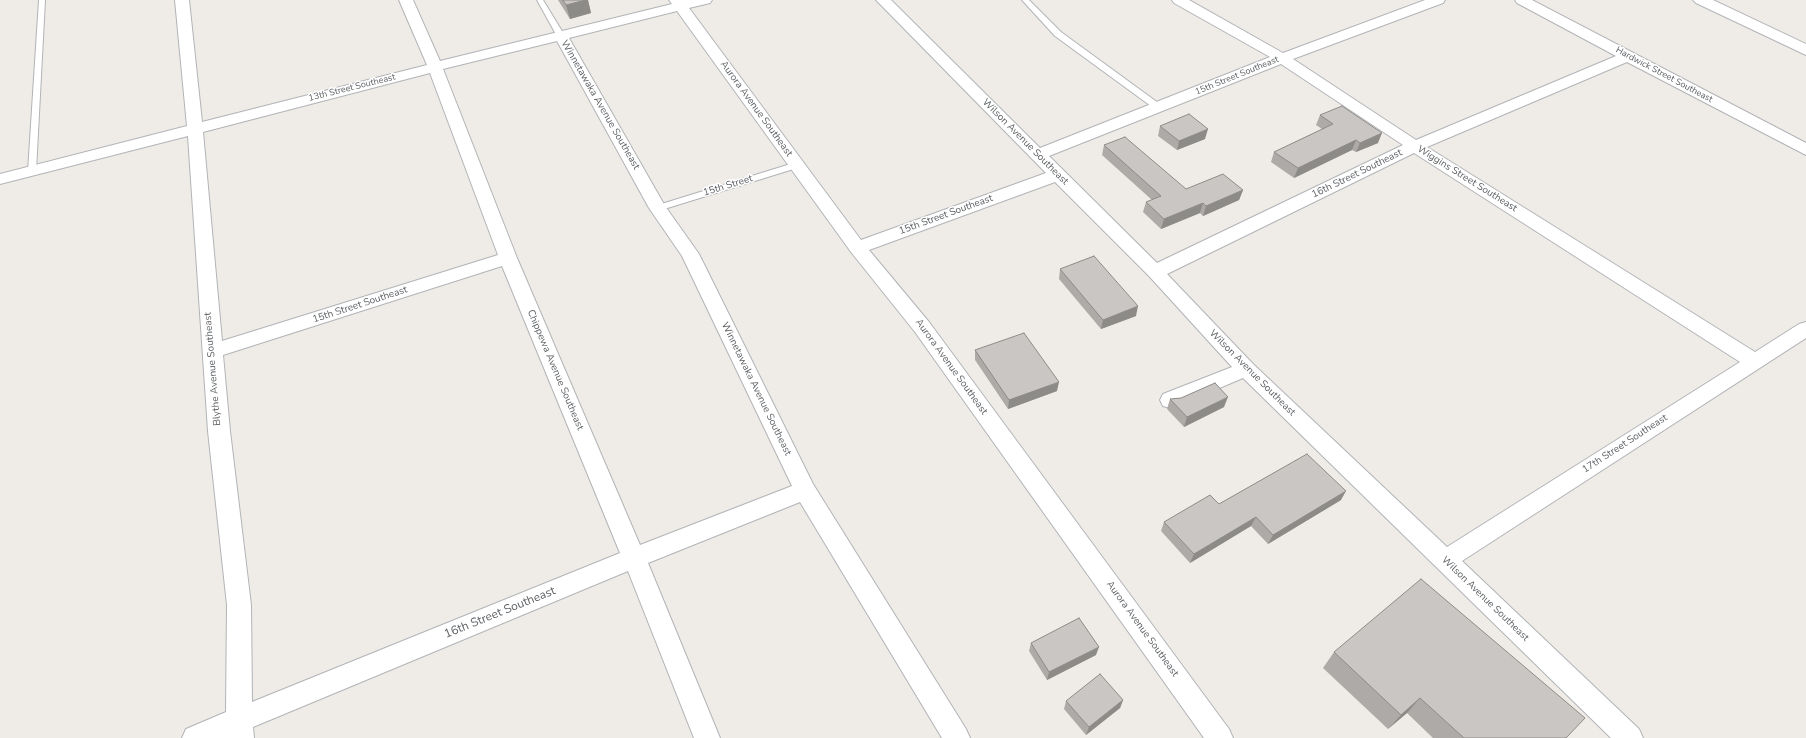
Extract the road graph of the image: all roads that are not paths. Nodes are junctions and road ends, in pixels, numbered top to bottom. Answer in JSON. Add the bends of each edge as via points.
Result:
{"nodes":[{"id":1,"x":42,"y":0,"type":"edge"},
{"id":2,"x":182,"y":0,"type":"edge"},
{"id":3,"x":406,"y":0,"type":"edge"},
{"id":4,"x":540,"y":0,"type":"edge"},
{"id":5,"x":705,"y":0,"type":"edge"},
{"id":6,"x":883,"y":0,"type":"edge"},
{"id":7,"x":1025,"y":0,"type":"edge"},
{"id":8,"x":1179,"y":0,"type":"edge"},
{"id":9,"x":1438,"y":0,"type":"edge"},
{"id":10,"x":1522,"y":0,"type":"edge"},
{"id":11,"x":1701,"y":0,"type":"edge"},
{"id":12,"x":678,"y":3,"type":"edge"},
{"id":13,"x":561,"y":36,"type":"junction"},
{"id":14,"x":1806,"y":50,"type":"edge"},
{"id":15,"x":1628,"y":56,"type":"junction"},
{"id":16,"x":1282,"y":58,"type":"junction"},
{"id":17,"x":435,"y":67,"type":"junction"},
{"id":18,"x":1158,"y":107,"type":"junction"},
{"id":19,"x":195,"y":129,"type":"junction"},
{"id":20,"x":1415,"y":146,"type":"junction"},
{"id":21,"x":1806,"y":150,"type":"edge"},
{"id":22,"x":1037,"y":155,"type":"junction"},
{"id":23,"x":797,"y":165,"type":"junction"},
{"id":24,"x":32,"y":171,"type":"junction"},
{"id":25,"x":1057,"y":175,"type":"junction"},
{"id":26,"x":0,"y":179,"type":"edge"},
{"id":27,"x":658,"y":208,"type":"junction"},
{"id":28,"x":857,"y":248,"type":"junction"},
{"id":29,"x":508,"y":258,"type":"junction"},
{"id":30,"x":1155,"y":272,"type":"junction"},
{"id":31,"x":1806,"y":328,"type":"edge"},
{"id":32,"x":212,"y":351,"type":"junction"},
{"id":33,"x":1754,"y":361,"type":"junction"},
{"id":34,"x":1246,"y":369,"type":"junction"},
{"id":35,"x":1170,"y":400,"type":"edge"},
{"id":36,"x":805,"y":490,"type":"junction"},
{"id":37,"x":634,"y":558,"type":"junction"},
{"id":38,"x":1445,"y":560,"type":"junction"},
{"id":39,"x":240,"y":729,"type":"edge"},
{"id":40,"x":195,"y":738,"type":"edge"},
{"id":41,"x":707,"y":738,"type":"edge"},
{"id":42,"x":956,"y":738,"type":"edge"},
{"id":43,"x":1220,"y":738,"type":"edge"},
{"id":44,"x":1630,"y":738,"type":"edge"}],
"edges":[{"from":1,"to":24,"type":"lane"},
{"from":2,"to":19,"type":"street","name":"Blythe Avenue Southeast"},
{"from":3,"to":17,"type":"street","name":"Chippewa Avenue Southeast"},
{"from":4,"to":13,"type":"lane"},
{"from":5,"to":12,"type":"street","name":"13th Street Southeast"},
{"from":6,"to":22,"type":"street","name":"Wilson Avenue Southeast"},
{"from":7,"to":18,"type":"lane","via":[[1058,34]]},
{"from":8,"to":16,"type":"street","name":"Wiggins Street Southeast"},
{"from":9,"to":16,"type":"street","name":"15th Street Southeast"},
{"from":10,"to":15,"type":"street","name":"Hardwick Street Southeast"},
{"from":11,"to":14,"type":"main road"},
{"from":12,"to":13,"type":"street","name":"13th Street Southeast"},
{"from":12,"to":23,"type":"street","name":"Aurora Avenue Southeast"},
{"from":13,"to":17,"type":"street","name":"13th Street Southeast"},
{"from":13,"to":27,"type":"street","name":"Winnetawaka Avenue Southeast"},
{"from":15,"to":20,"type":"street","name":"16th Street Southeast"},
{"from":15,"to":21,"type":"street","name":"Hardwick Street Southeast"},
{"from":16,"to":18,"type":"street","name":"15th Street Southeast"},
{"from":16,"to":20,"type":"street","name":"Wiggins Street Southeast"},
{"from":17,"to":19,"type":"street","name":"13th Street Southeast"},
{"from":17,"to":29,"type":"street","name":"Chippewa Avenue Southeast"},
{"from":18,"to":22,"type":"street","name":"15th Street Southeast"},
{"from":19,"to":24,"type":"street","name":"13th Street Southeast"},
{"from":19,"to":32,"type":"street","name":"Blythe Avenue Southeast"},
{"from":20,"to":30,"type":"street","name":"16th Street Southeast"},
{"from":20,"to":33,"type":"street","name":"Wiggins Street Southeast"},
{"from":22,"to":25,"type":"street","name":"Wilson Avenue Southeast"},
{"from":23,"to":27,"type":"lane","name":"15th Street"},
{"from":23,"to":28,"type":"street","name":"Aurora Avenue Southeast"},
{"from":24,"to":26,"type":"street","name":"13th Street Southeast"},
{"from":25,"to":28,"type":"street","name":"15th Street Southeast"},
{"from":25,"to":30,"type":"street","name":"Wilson Avenue Southeast"},
{"from":27,"to":36,"type":"street","name":"Winnetawaka Avenue Southeast","via":[[690,254]]},
{"from":28,"to":43,"type":"street","name":"Aurora Avenue Southeast","via":[[927,333]]},
{"from":29,"to":32,"type":"street","name":"15th Street Southeast"},
{"from":29,"to":37,"type":"street","name":"Chippewa Avenue Southeast"},
{"from":30,"to":34,"type":"street","name":"Wilson Avenue Southeast"},
{"from":31,"to":33,"type":"street","name":"17th Street Southeast"},
{"from":32,"to":39,"type":"street","name":"Blythe Avenue Southeast","via":[[239,605]]},
{"from":33,"to":38,"type":"street","name":"17th Street Southeast"},
{"from":34,"to":35,"type":"street"},
{"from":34,"to":38,"type":"street","name":"Wilson Avenue Southeast"},
{"from":36,"to":37,"type":"street","name":"16th Street Southeast"},
{"from":36,"to":42,"type":"street","name":"Winnetawaka Avenue Southeast"},
{"from":37,"to":39,"type":"street","name":"16th Street Southeast"},
{"from":37,"to":41,"type":"street","name":"Chippewa Avenue Southeast"},
{"from":38,"to":44,"type":"street","name":"Wilson Avenue Southeast"},
{"from":39,"to":40,"type":"street","name":"16th Street Southeast"}]}
